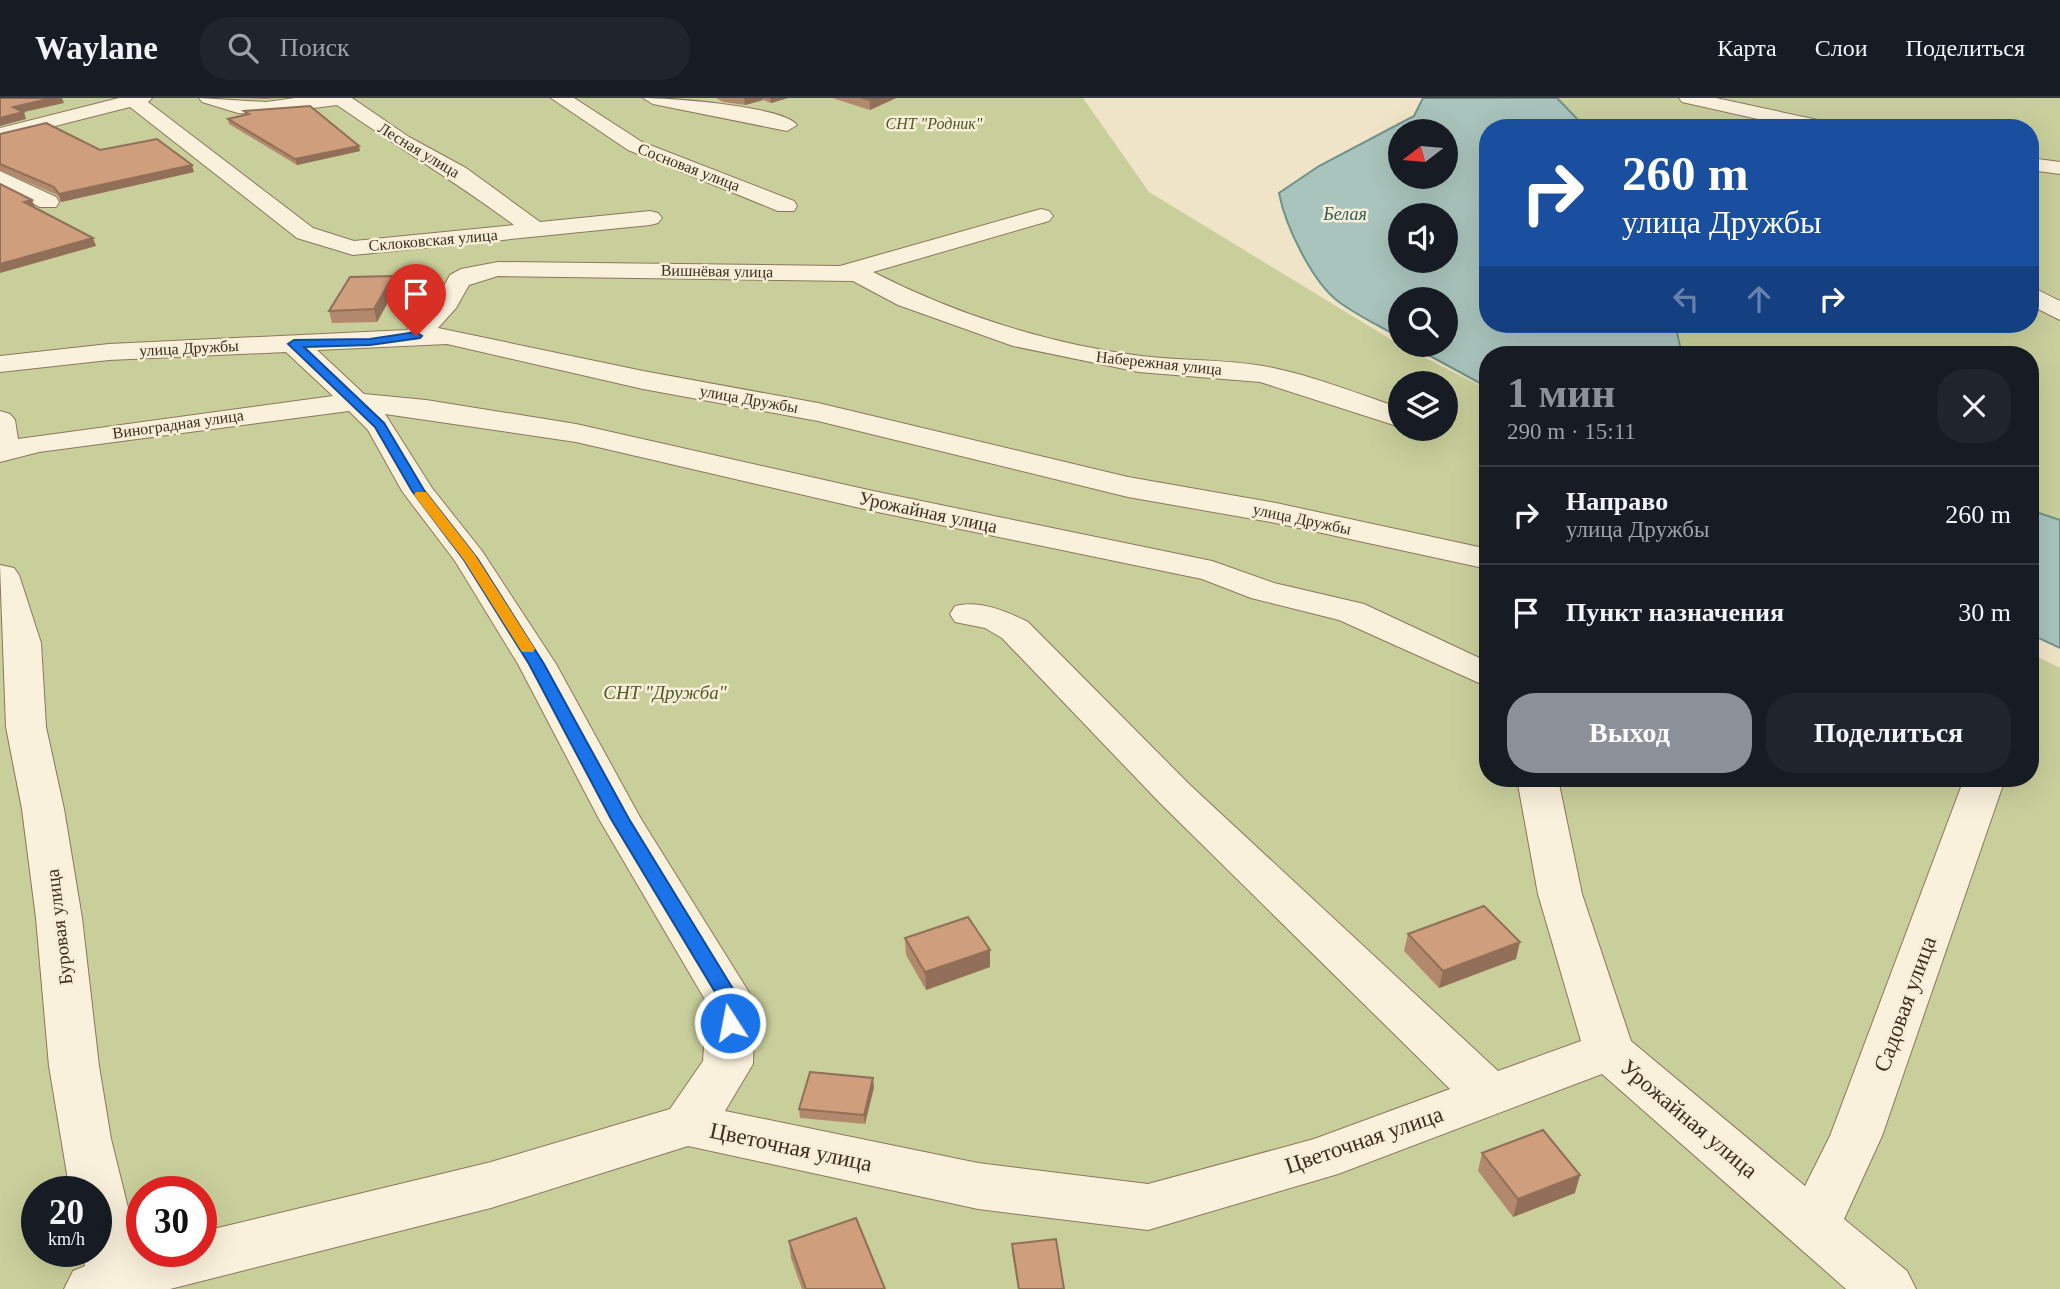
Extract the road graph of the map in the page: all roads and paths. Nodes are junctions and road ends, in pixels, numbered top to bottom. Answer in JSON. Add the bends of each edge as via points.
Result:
{"nodes":[{"id":1,"x":209,"y":98,"type":"edge"},
{"id":2,"x":561,"y":98,"type":"edge"},
{"id":3,"x":653,"y":98,"type":"edge"},
{"id":4,"x":1687,"y":98,"type":"edge"},
{"id":5,"x":139,"y":100,"type":"edge"},
{"id":6,"x":1716,"y":119,"type":"edge"},
{"id":7,"x":1786,"y":119,"type":"edge"},
{"id":8,"x":787,"y":125,"type":"dead end"},
{"id":9,"x":0,"y":134,"type":"edge"},
{"id":10,"x":2039,"y":165,"type":"edge"},
{"id":11,"x":2060,"y":168,"type":"edge"},
{"id":12,"x":0,"y":178,"type":"edge"},
{"id":13,"x":48,"y":202,"type":"dead end"},
{"id":14,"x":786,"y":206,"type":"dead end"},
{"id":15,"x":1041,"y":216,"type":"dead end"},
{"id":16,"x":650,"y":218,"type":"dead end"},
{"id":17,"x":536,"y":230,"type":"junction"},
{"id":18,"x":841,"y":273,"type":"junction"},
{"id":19,"x":2039,"y":299,"type":"edge"},
{"id":20,"x":2060,"y":312,"type":"edge"},
{"id":21,"x":416,"y":336,"type":"junction"},
{"id":22,"x":294,"y":344,"type":"junction"},
{"id":23,"x":0,"y":364,"type":"edge"},
{"id":24,"x":353,"y":402,"type":"junction"},
{"id":25,"x":1388,"y":414,"type":"edge"},
{"id":26,"x":0,"y":420,"type":"edge"},
{"id":27,"x":2,"y":452,"type":"edge"},
{"id":28,"x":1479,"y":557,"type":"edge"},
{"id":29,"x":0,"y":576,"type":"edge"},
{"id":30,"x":968,"y":614,"type":"dead end"},
{"id":31,"x":1479,"y":672,"type":"edge"},
{"id":32,"x":1540,"y":787,"type":"edge"},
{"id":33,"x":1982,"y":787,"type":"edge"},
{"id":34,"x":1609,"y":1051,"type":"junction"},
{"id":35,"x":1491,"y":1095,"type":"junction"},
{"id":36,"x":688,"y":1125,"type":"junction"},
{"id":37,"x":1814,"y":1224,"type":"junction"},
{"id":38,"x":105,"y":1285,"type":"edge"},
{"id":39,"x":1887,"y":1289,"type":"edge"}],
"edges":[{"from":1,"to":17,"type":"street","name":"Лесная улица","via":[[238,107],[265,108],[342,100],[458,173]]},
{"from":2,"to":14,"type":"street","name":"Сосновая улица","via":[[635,146]]},
{"from":3,"to":8,"type":"street"},
{"from":4,"to":6,"type":"street"},
{"from":4,"to":7,"type":"street"},
{"from":5,"to":9,"type":"street"},
{"from":5,"to":17,"type":"street","name":"Склоковская улица","via":[[224,173],[305,233],[353,247]]},
{"from":10,"to":11,"type":"street"},
{"from":12,"to":13,"type":"street"},
{"from":15,"to":18,"type":"street","name":"Вишнёвая улица"},
{"from":16,"to":17,"type":"street","name":"Склоковская улица"},
{"from":18,"to":21,"type":"street","name":"Вишнёвая улица","via":[[498,269],[459,280],[447,303]]},
{"from":18,"to":25,"type":"street","name":"Набережная улица","via":[[859,274],[907,300],[1023,340],[1139,364],[1262,374]]},
{"from":19,"to":20,"type":"street"},
{"from":21,"to":22,"type":"street","name":"улица Дружбы"},
{"from":21,"to":28,"type":"street","name":"улица Дружбы","via":[[447,336],[643,380],[818,412],[1128,487]]},
{"from":22,"to":23,"type":"street","name":"улица Дружбы","via":[[110,352]]},
{"from":22,"to":24,"type":"street"},
{"from":24,"to":27,"type":"street","name":"Виноградная улица","via":[[38,443]]},
{"from":24,"to":31,"type":"street","name":"Урожайная улица","via":[[503,419],[576,433],[1212,571],[1263,591],[1351,612]]},
{"from":24,"to":36,"type":"street","via":[[380,425],[418,491],[470,558],[537,664],[620,819],[731,1002],[728,1065]]},
{"from":26,"to":27,"type":"street","name":"Виноградная улица"},
{"from":29,"to":38,"type":"street","name":"Буровая улица","via":[[23,643],[26,727],[59,918],[74,1066]]},
{"from":30,"to":35,"type":"street","via":[[1015,630],[1175,794]]},
{"from":32,"to":34,"type":"street","name":"Урожайная улица","via":[[1560,894]]},
{"from":33,"to":37,"type":"street","name":"Садовая улица","via":[[1856,1136]]},
{"from":34,"to":35,"type":"street","name":"Цветочная улица"},
{"from":34,"to":37,"type":"street","name":"Урожайная улица"},
{"from":35,"to":36,"type":"street","name":"Цветочная улица","via":[[1319,1159],[1148,1207],[978,1186]]},
{"from":36,"to":38,"type":"street","name":"Цветочная улица","via":[[491,1185],[150,1269]]},
{"from":37,"to":39,"type":"street","name":"Урожайная улица"}]}
